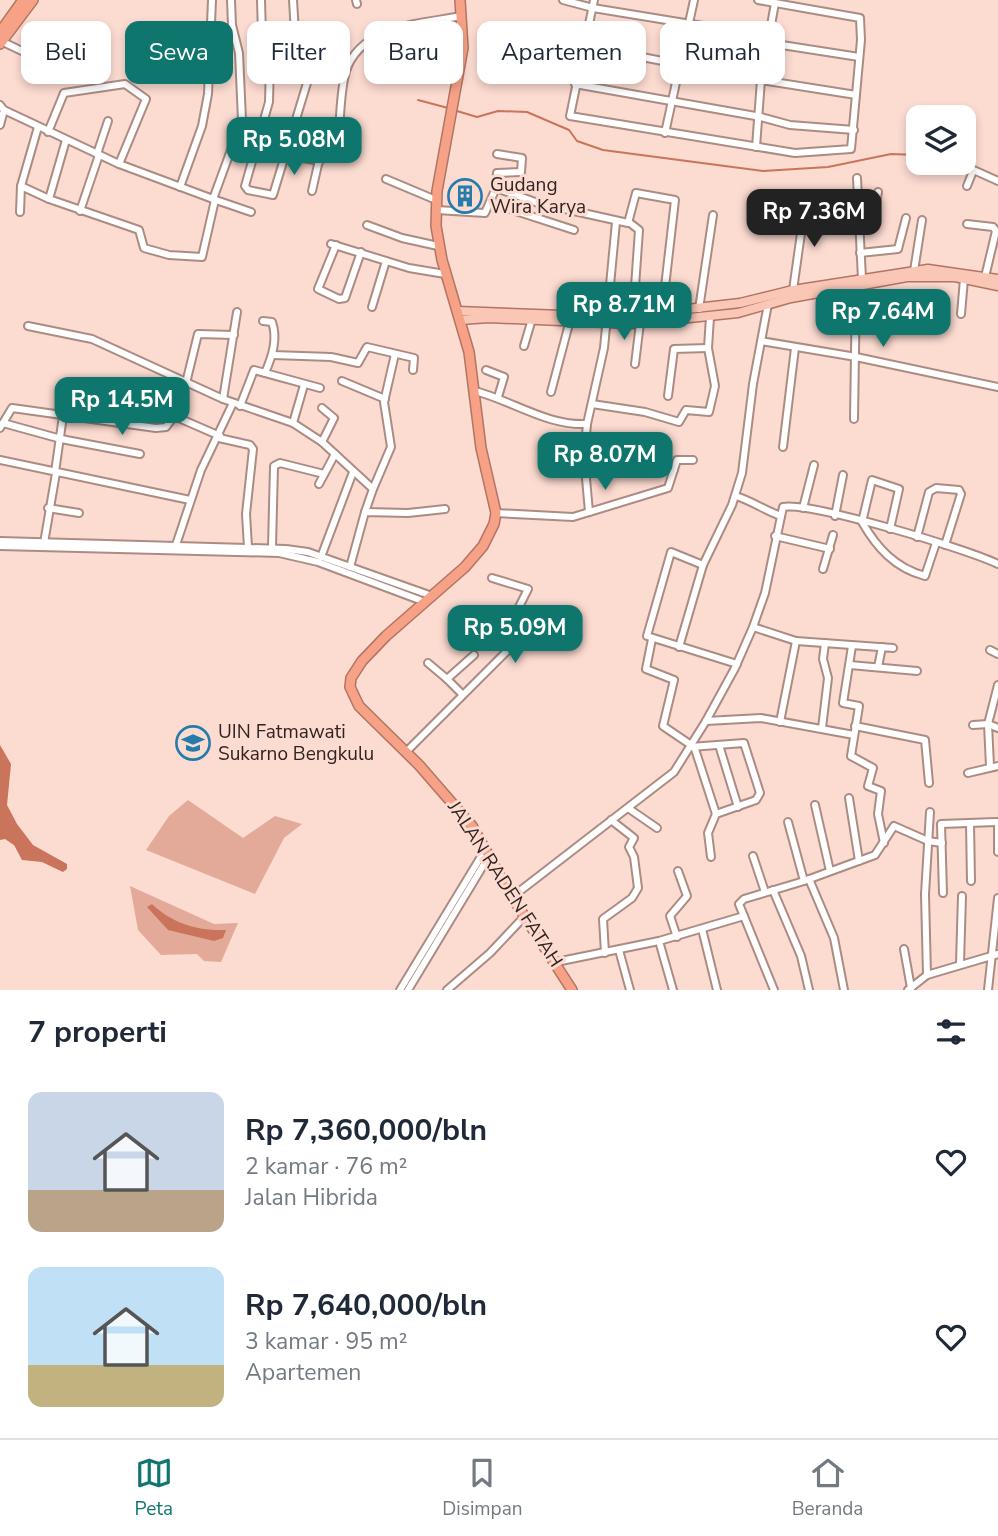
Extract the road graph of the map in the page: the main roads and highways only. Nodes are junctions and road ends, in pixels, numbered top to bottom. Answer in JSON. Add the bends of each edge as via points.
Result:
{"nodes":[{"id":1,"x":23,"y":0,"type":"edge"},
{"id":2,"x":33,"y":0,"type":"edge"},
{"id":3,"x":460,"y":0,"type":"edge"},
{"id":4,"x":1,"y":39,"type":"edge"},
{"id":5,"x":998,"y":279,"type":"edge"},
{"id":6,"x":845,"y":285,"type":"junction"},
{"id":7,"x":998,"y":286,"type":"edge"},
{"id":8,"x":459,"y":316,"type":"junction"},
{"id":9,"x":606,"y":321,"type":"junction"},
{"id":10,"x":572,"y":990,"type":"edge"}],
"edges":[{"from":1,"to":4,"type":"highway"},
{"from":2,"to":4,"type":"highway"},
{"from":3,"to":8,"type":"highway","via":[[463,48],[436,205],[439,246]]},
{"from":5,"to":6,"type":"main road","via":[[959,271],[914,271]]},
{"from":6,"to":7,"type":"main road","via":[[907,277],[964,279]]},
{"from":6,"to":9,"type":"main road"},
{"from":6,"to":9,"type":"main road","via":[[710,317]]},
{"from":8,"to":9,"type":"main road"},
{"from":8,"to":9,"type":"main road","via":[[569,324]]},
{"from":8,"to":10,"type":"highway","name":"JALAN RADEN FATAH","via":[[496,513],[494,524],[476,555],[377,645],[351,678],[351,692],[359,706],[458,807]]}]}
